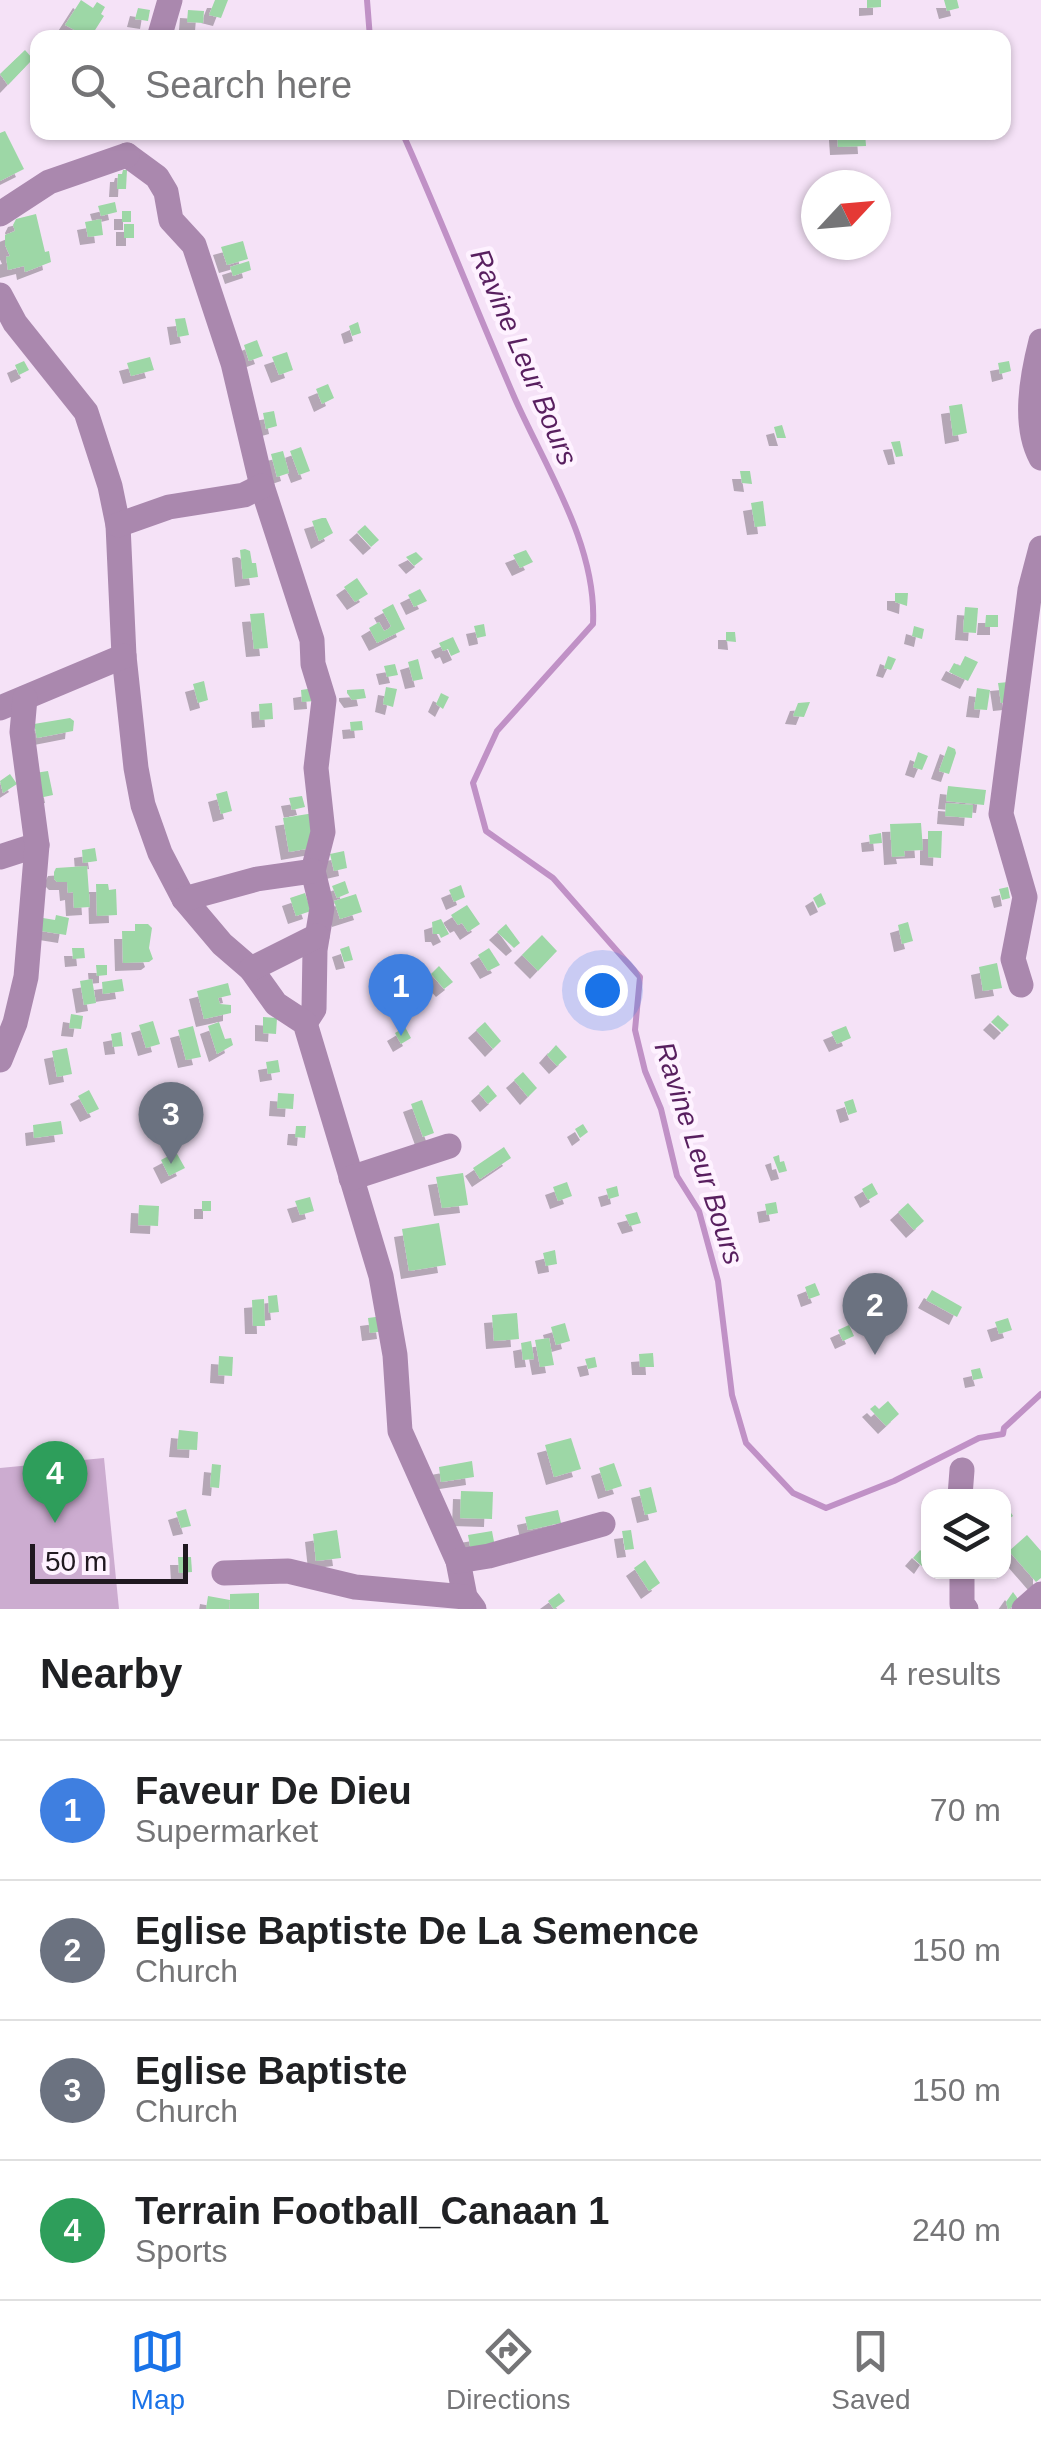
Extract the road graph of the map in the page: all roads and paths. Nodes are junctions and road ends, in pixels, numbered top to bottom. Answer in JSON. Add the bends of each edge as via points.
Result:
{"nodes":[{"id":1,"x":170,"y":0,"type":"edge"},
{"id":2,"x":162,"y":30,"type":"edge"},
{"id":3,"x":130,"y":144,"type":"edge"},
{"id":4,"x":0,"y":214,"type":"edge"},
{"id":5,"x":0,"y":295,"type":"edge"},
{"id":6,"x":1041,"y":340,"type":"edge"},
{"id":7,"x":1041,"y":458,"type":"edge"},
{"id":8,"x":262,"y":486,"type":"junction"},
{"id":9,"x":118,"y":525,"type":"junction"},
{"id":10,"x":1041,"y":548,"type":"edge"},
{"id":11,"x":124,"y":656,"type":"junction"},
{"id":12,"x":25,"y":698,"type":"junction"},
{"id":13,"x":0,"y":708,"type":"edge"},
{"id":14,"x":36,"y":844,"type":"junction"},
{"id":15,"x":0,"y":857,"type":"edge"},
{"id":16,"x":313,"y":871,"type":"junction"},
{"id":17,"x":184,"y":899,"type":"junction"},
{"id":18,"x":318,"y":936,"type":"junction"},
{"id":19,"x":251,"y":969,"type":"junction"},
{"id":20,"x":1020,"y":984,"type":"dead end"},
{"id":21,"x":304,"y":1023,"type":"junction"},
{"id":22,"x":0,"y":1060,"type":"edge"},
{"id":23,"x":449,"y":1146,"type":"dead end"},
{"id":24,"x":351,"y":1178,"type":"junction"},
{"id":25,"x":962,"y":1470,"type":"dead end"},
{"id":26,"x":961,"y":1489,"type":"edge"},
{"id":27,"x":603,"y":1524,"type":"dead end"},
{"id":28,"x":458,"y":1562,"type":"junction"},
{"id":29,"x":224,"y":1573,"type":"dead end"},
{"id":30,"x":962,"y":1579,"type":"edge"},
{"id":31,"x":1041,"y":1594,"type":"edge"},
{"id":32,"x":470,"y":1603,"type":"edge"},
{"id":33,"x":966,"y":1609,"type":"edge"},
{"id":34,"x":1024,"y":1609,"type":"edge"}],
"edges":[{"from":1,"to":2,"type":"street"},
{"from":3,"to":4,"type":"street"},
{"from":3,"to":8,"type":"street","via":[[166,192],[171,220],[194,244],[233,363]]},
{"from":5,"to":9,"type":"street","via":[[86,412]]},
{"from":6,"to":7,"type":"street","via":[[1033,371],[1032,441]]},
{"from":8,"to":9,"type":"street","via":[[244,495],[169,506]]},
{"from":8,"to":16,"type":"street","via":[[306,614],[324,700],[316,768],[322,832]]},
{"from":9,"to":11,"type":"street"},
{"from":10,"to":20,"type":"street","via":[[1001,814],[1025,897],[1013,959]]},
{"from":11,"to":12,"type":"street"},
{"from":11,"to":17,"type":"street","via":[[143,805]]},
{"from":12,"to":13,"type":"street"},
{"from":12,"to":14,"type":"street","via":[[22,732]]},
{"from":14,"to":15,"type":"street"},
{"from":14,"to":22,"type":"street","via":[[26,977]]},
{"from":16,"to":17,"type":"street","via":[[256,878]]},
{"from":16,"to":18,"type":"street","via":[[322,908]]},
{"from":17,"to":19,"type":"street"},
{"from":18,"to":19,"type":"street"},
{"from":18,"to":21,"type":"street","via":[[314,1009]]},
{"from":19,"to":21,"type":"street","via":[[276,1004]]},
{"from":21,"to":24,"type":"street"},
{"from":23,"to":24,"type":"street"},
{"from":24,"to":28,"type":"street","via":[[380,1276],[400,1431]]},
{"from":25,"to":26,"type":"street"},
{"from":27,"to":28,"type":"street"},
{"from":28,"to":32,"type":"street"},
{"from":29,"to":32,"type":"street","via":[[288,1571]]},
{"from":30,"to":33,"type":"street"},
{"from":31,"to":34,"type":"street"}]}
